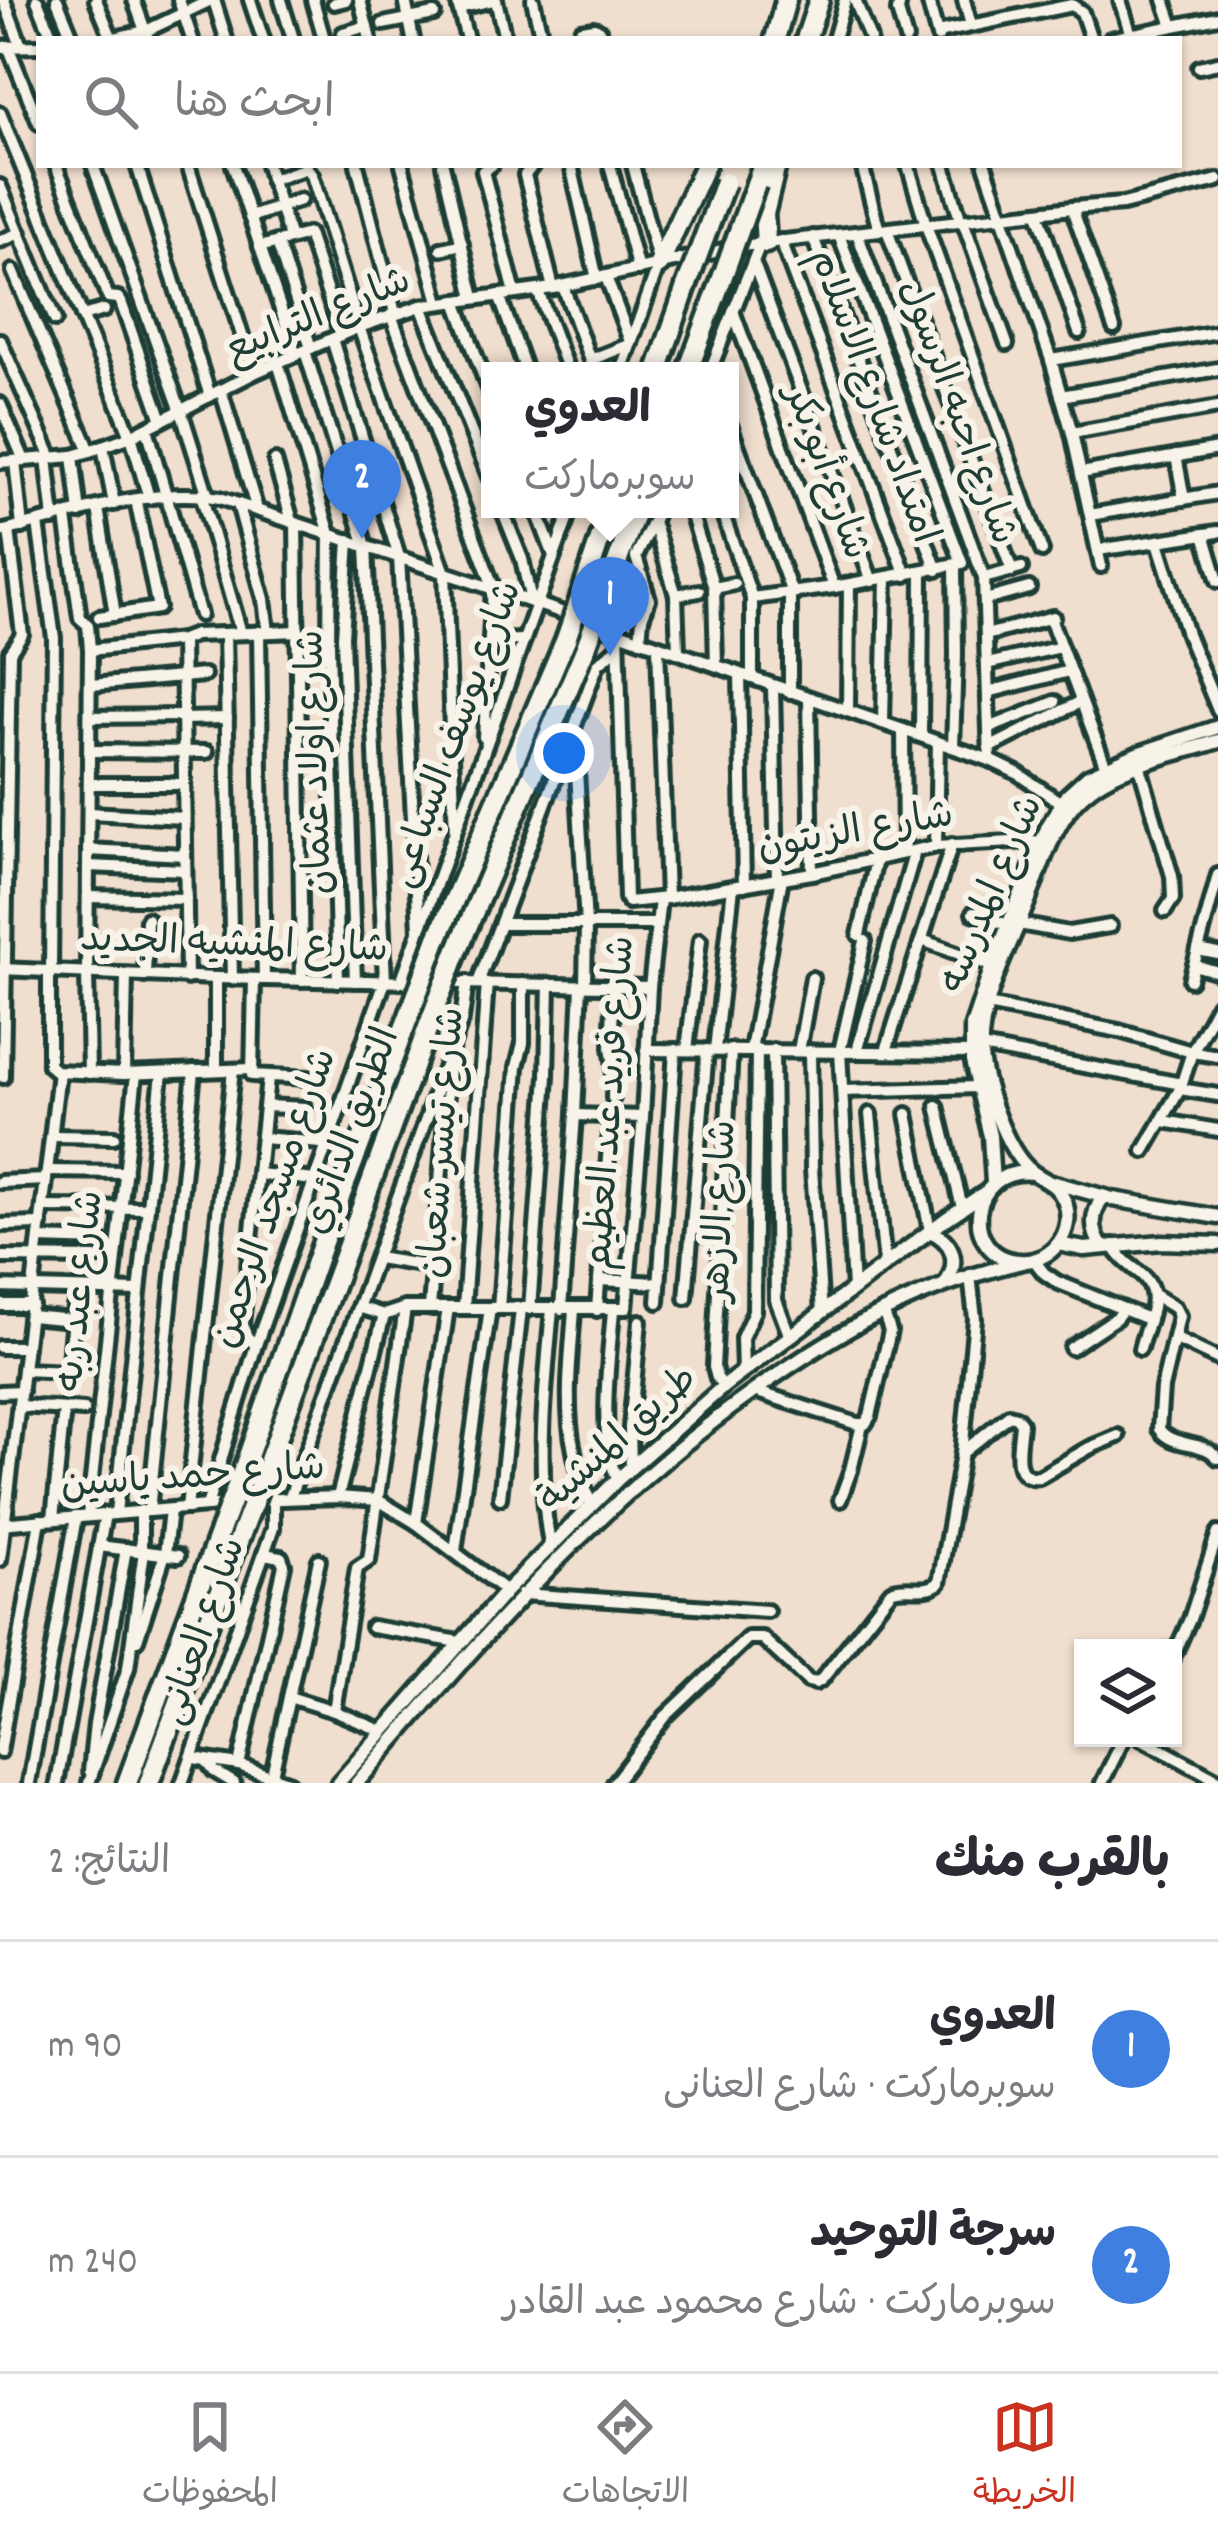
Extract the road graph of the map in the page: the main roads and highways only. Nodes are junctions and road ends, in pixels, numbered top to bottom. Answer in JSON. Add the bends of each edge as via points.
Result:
{"nodes":[{"id":1,"x":786,"y":0,"type":"edge"},
{"id":2,"x":819,"y":0,"type":"edge"},
{"id":3,"x":776,"y":36,"type":"edge"},
{"id":4,"x":807,"y":36,"type":"edge"},
{"id":5,"x":704,"y":168,"type":"edge"},
{"id":6,"x":775,"y":168,"type":"edge"},
{"id":7,"x":728,"y":173,"type":"edge"},
{"id":8,"x":760,"y":175,"type":"edge"},
{"id":9,"x":769,"y":242,"type":"road end"},
{"id":10,"x":659,"y":265,"type":"road end"},
{"id":11,"x":660,"y":362,"type":"edge"},
{"id":12,"x":691,"y":362,"type":"edge"},
{"id":13,"x":607,"y":518,"type":"edge"},
{"id":14,"x":648,"y":518,"type":"edge"},
{"id":15,"x":231,"y":1531,"type":"junction"},
{"id":16,"x":140,"y":1779,"type":"edge"}],
"edges":[{"from":1,"to":3,"type":"highway"},
{"from":2,"to":4,"type":"highway"},
{"from":5,"to":10,"type":"highway"},
{"from":6,"to":9,"type":"highway","via":[[764,221]]},
{"from":7,"to":11,"type":"highway","bridge":true},
{"from":8,"to":12,"type":"highway","bridge":true},
{"from":13,"to":15,"type":"highway","name":"الطريق الدائري","bridge":true,"via":[[566,639],[428,935],[410,1013],[245,1465]]},
{"from":14,"to":15,"type":"highway","name":"الطريق الدائري","bridge":true,"via":[[458,949],[266,1471]]},
{"from":15,"to":16,"type":"highway","name":"الطريق الدائري"}]}
